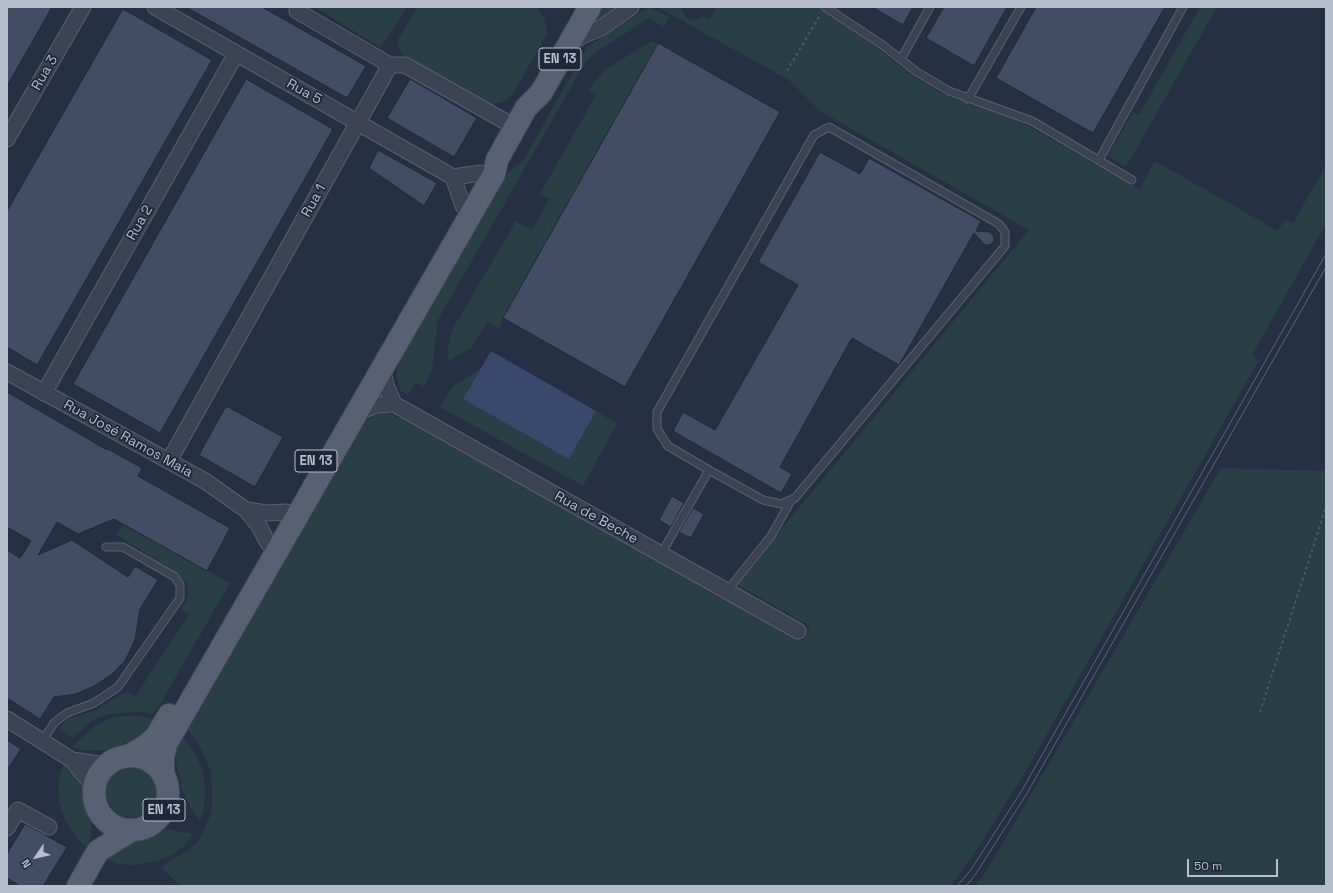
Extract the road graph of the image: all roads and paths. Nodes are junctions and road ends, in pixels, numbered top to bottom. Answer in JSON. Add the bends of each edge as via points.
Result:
{"nodes":[{"id":1,"x":83,"y":7,"type":"edge"},
{"id":2,"x":155,"y":7,"type":"edge"},
{"id":3,"x":576,"y":7,"type":"edge"},
{"id":4,"x":590,"y":7,"type":"edge"},
{"id":5,"x":631,"y":7,"type":"edge"},
{"id":6,"x":930,"y":7,"type":"edge"},
{"id":7,"x":1021,"y":7,"type":"edge"},
{"id":8,"x":1183,"y":7,"type":"edge"},
{"id":9,"x":823,"y":10,"type":"edge"},
{"id":10,"x":298,"y":11,"type":"dead end"},
{"id":11,"x":567,"y":48,"type":"junction"},
{"id":12,"x":236,"y":54,"type":"junction"},
{"id":13,"x":901,"y":60,"type":"junction"},
{"id":14,"x":390,"y":65,"type":"junction"},
{"id":15,"x":787,"y":71,"type":"dead end"},
{"id":16,"x":968,"y":99,"type":"junction"},
{"id":17,"x":526,"y":108,"type":"junction"},
{"id":18,"x":359,"y":122,"type":"junction"},
{"id":19,"x":515,"y":128,"type":"junction"},
{"id":20,"x":7,"y":139,"type":"edge"},
{"id":21,"x":1099,"y":160,"type":"junction"},
{"id":22,"x":489,"y":167,"type":"junction"},
{"id":23,"x":453,"y":177,"type":"junction"},
{"id":24,"x":1132,"y":180,"type":"dead end"},
{"id":25,"x":463,"y":206,"type":"junction"},
{"id":26,"x":382,"y":369,"type":"junction"},
{"id":27,"x":7,"y":372,"type":"edge"},
{"id":28,"x":44,"y":393,"type":"junction"},
{"id":29,"x":394,"y":404,"type":"junction"},
{"id":30,"x":358,"y":412,"type":"junction"},
{"id":31,"x":169,"y":460,"type":"junction"},
{"id":32,"x":709,"y":470,"type":"junction"},
{"id":33,"x":792,"y":499,"type":"junction"},
{"id":34,"x":1326,"y":507,"type":"edge"},
{"id":35,"x":246,"y":510,"type":"junction"},
{"id":36,"x":287,"y":512,"type":"junction"},
{"id":37,"x":268,"y":543,"type":"junction"},
{"id":38,"x":106,"y":547,"type":"dead end"},
{"id":39,"x":661,"y":554,"type":"junction"},
{"id":40,"x":727,"y":591,"type":"junction"},
{"id":41,"x":798,"y":631,"type":"dead end"},
{"id":42,"x":228,"y":636,"type":"junction"},
{"id":43,"x":1260,"y":712,"type":"dead end"},
{"id":44,"x":7,"y":719,"type":"edge"},
{"id":45,"x":42,"y":741,"type":"junction"},
{"id":46,"x":130,"y":755,"type":"junction"},
{"id":47,"x":72,"y":760,"type":"junction"},
{"id":48,"x":106,"y":765,"type":"junction"},
{"id":49,"x":163,"y":773,"type":"junction"},
{"id":50,"x":94,"y":787,"type":"junction"},
{"id":51,"x":99,"y":812,"type":"junction"},
{"id":52,"x":48,"y":827,"type":"dead end"},
{"id":53,"x":7,"y":828,"type":"edge"},
{"id":54,"x":132,"y":830,"type":"junction"},
{"id":55,"x":98,"y":851,"type":"junction"},
{"id":56,"x":78,"y":886,"type":"edge"}],
"edges":[{"from":1,"to":20,"type":"street","name":"Rua 3"},
{"from":2,"to":12,"type":"street","name":"Rua 5"},
{"from":3,"to":17,"type":"main road","number":"EN 13","via":[[530,87]]},
{"from":4,"to":11,"type":"main road","number":"EN 13"},
{"from":5,"to":11,"type":"street","via":[[601,28],[582,36]]},
{"from":6,"to":13,"type":"lane"},
{"from":7,"to":16,"type":"lane"},
{"from":8,"to":21,"type":"lane"},
{"from":9,"to":13,"type":"lane"},
{"from":9,"to":15,"type":"path"},
{"from":10,"to":14,"type":"street"},
{"from":11,"to":17,"type":"main road","number":"EN 13","via":[[541,93]]},
{"from":12,"to":18,"type":"street","name":"Rua 5"},
{"from":12,"to":28,"type":"street","name":"Rua 2"},
{"from":13,"to":16,"type":"lane","via":[[949,92]]},
{"from":14,"to":18,"type":"street","name":"Rua 1"},
{"from":14,"to":19,"type":"street","via":[[405,65]]},
{"from":16,"to":21,"type":"lane","via":[[1032,121]]},
{"from":17,"to":19,"type":"main road","number":"EN 13"},
{"from":18,"to":23,"type":"street","name":"Rua 5"},
{"from":18,"to":31,"type":"street","name":"Rua 1"},
{"from":19,"to":22,"type":"main road","number":"EN 13"},
{"from":21,"to":24,"type":"lane"},
{"from":22,"to":23,"type":"street"},
{"from":22,"to":25,"type":"main road","number":"EN 13"},
{"from":22,"to":26,"type":"main road","number":"EN 13","via":[[494,174]]},
{"from":23,"to":25,"type":"street"},
{"from":25,"to":36,"type":"main road","number":"EN 13"},
{"from":26,"to":29,"type":"street"},
{"from":26,"to":30,"type":"main road","number":"EN 13"},
{"from":27,"to":28,"type":"street","name":"Rua José Ramos Maia"},
{"from":28,"to":31,"type":"street","name":"Rua José Ramos Maia"},
{"from":29,"to":30,"type":"street","via":[[376,405]]},
{"from":29,"to":39,"type":"street","name":"Rua de Beche"},
{"from":30,"to":42,"type":"main road","number":"EN 13"},
{"from":31,"to":35,"type":"street","name":"Rua José Ramos Maia"},
{"from":32,"to":33,"type":"lane","via":[[763,500],[781,504]]},
{"from":32,"to":33,"type":"lane","via":[[668,446],[657,429],[657,412],[814,135],[829,127],[1000,224],[1005,232],[1005,246]]},
{"from":32,"to":39,"type":"lane"},
{"from":33,"to":40,"type":"lane","via":[[771,536]]},
{"from":34,"to":43,"type":"path"},
{"from":35,"to":36,"type":"street","name":"Rua José Ramos Maia"},
{"from":35,"to":37,"type":"street","name":"Rua José Ramos Maia"},
{"from":36,"to":37,"type":"main road","number":"EN 13"},
{"from":37,"to":42,"type":"main road","via":[[267,556]]},
{"from":37,"to":46,"type":"main road","number":"EN 13","via":[[156,736]]},
{"from":38,"to":45,"type":"lane","via":[[123,546],[175,577],[180,585],[180,598],[118,687],[94,703],[67,713],[54,723]]},
{"from":39,"to":40,"type":"street","name":"Rua de Beche"},
{"from":40,"to":41,"type":"street","name":"Rua de Beche"},
{"from":42,"to":49,"type":"main road","number":"EN 13","via":[[166,744],[162,757]]},
{"from":44,"to":45,"type":"street"},
{"from":45,"to":47,"type":"street"},
{"from":46,"to":48,"type":"main road","number":"EN 13","via":[[117,758]]},
{"from":46,"to":49,"type":"main road","via":[[149,760]]},
{"from":47,"to":48,"type":"street"},
{"from":47,"to":50,"type":"street"},
{"from":48,"to":50,"type":"main road","via":[[98,775]]},
{"from":49,"to":54,"type":"main road","number":"EN 13","via":[[168,785],[168,798],[164,810],[156,821]]},
{"from":50,"to":51,"type":"main road","number":"EN 13"},
{"from":51,"to":54,"type":"main road","number":"EN 13","via":[[108,822],[119,828]]},
{"from":51,"to":55,"type":"main road","number":"EN 13"},
{"from":52,"to":53,"type":"street","via":[[18,810]]},
{"from":54,"to":55,"type":"main road","number":"EN 13"},
{"from":55,"to":56,"type":"main road","number":"EN 13"}]}
